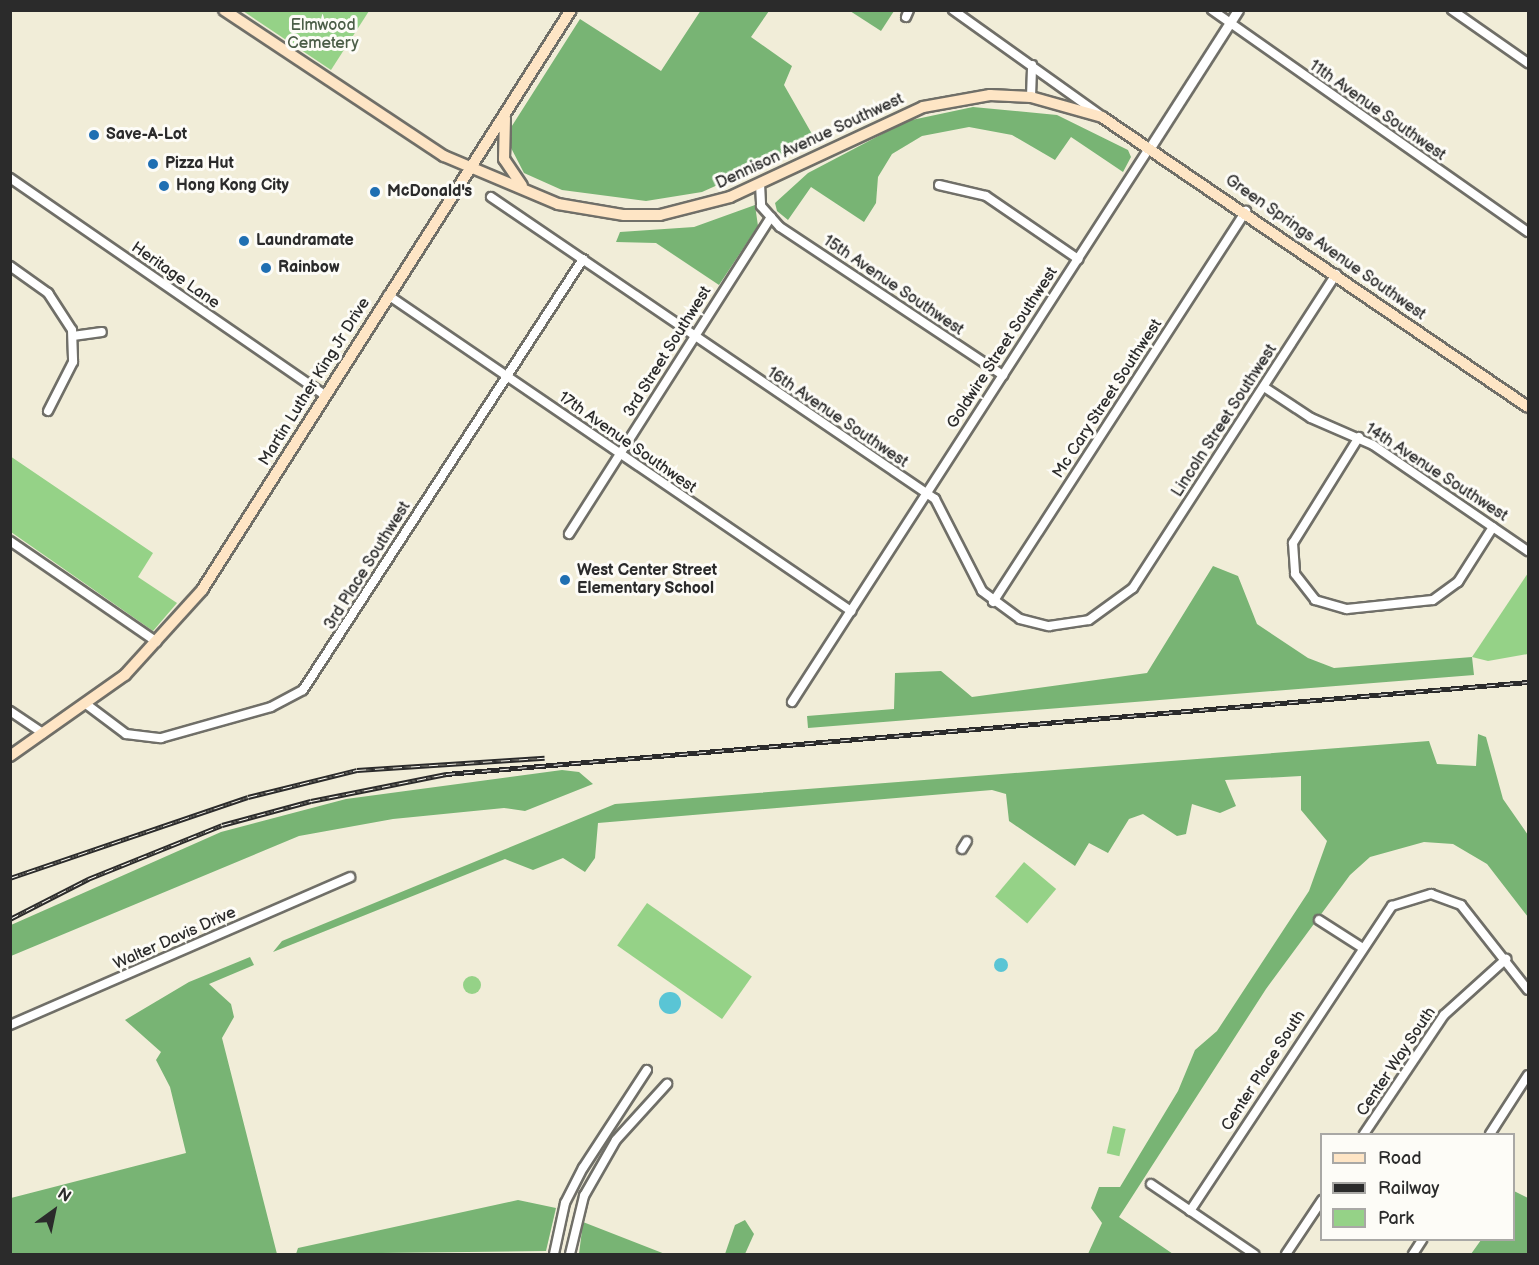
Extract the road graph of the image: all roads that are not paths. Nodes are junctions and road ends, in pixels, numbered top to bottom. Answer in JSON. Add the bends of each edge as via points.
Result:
{"nodes":[{"id":1,"x":224,"y":10,"type":"edge"},
{"id":2,"x":572,"y":10,"type":"edge"},
{"id":3,"x":953,"y":10,"type":"edge"},
{"id":4,"x":1212,"y":10,"type":"edge"},
{"id":5,"x":1238,"y":10,"type":"edge"},
{"id":6,"x":1452,"y":10,"type":"edge"},
{"id":7,"x":1230,"y":23,"type":"junction"},
{"id":8,"x":1528,"y":63,"type":"edge"},
{"id":9,"x":1032,"y":65,"type":"junction"},
{"id":10,"x":1031,"y":98,"type":"junction"},
{"id":11,"x":507,"y":110,"type":"junction"},
{"id":12,"x":1102,"y":117,"type":"junction"},
{"id":13,"x":1151,"y":146,"type":"junction"},
{"id":14,"x":472,"y":166,"type":"junction"},
{"id":15,"x":10,"y":178,"type":"edge"},
{"id":16,"x":760,"y":184,"type":"junction"},
{"id":17,"x":939,"y":185,"type":"dead end"},
{"id":18,"x":524,"y":189,"type":"junction"},
{"id":19,"x":491,"y":196,"type":"dead end"},
{"id":20,"x":1246,"y":211,"type":"junction"},
{"id":21,"x":771,"y":217,"type":"junction"},
{"id":22,"x":1528,"y":232,"type":"edge"},
{"id":23,"x":583,"y":259,"type":"junction"},
{"id":24,"x":1078,"y":259,"type":"junction"},
{"id":25,"x":10,"y":266,"type":"edge"},
{"id":26,"x":1336,"y":274,"type":"junction"},
{"id":27,"x":388,"y":295,"type":"junction"},
{"id":28,"x":102,"y":332,"type":"dead end"},
{"id":29,"x":73,"y":336,"type":"junction"},
{"id":30,"x":694,"y":337,"type":"junction"},
{"id":31,"x":1003,"y":375,"type":"junction"},
{"id":32,"x":506,"y":376,"type":"junction"},
{"id":33,"x":1264,"y":387,"type":"junction"},
{"id":34,"x":324,"y":395,"type":"junction"},
{"id":35,"x":1528,"y":406,"type":"edge"},
{"id":36,"x":48,"y":411,"type":"dead end"},
{"id":37,"x":1359,"y":437,"type":"junction"},
{"id":38,"x":619,"y":453,"type":"junction"},
{"id":39,"x":926,"y":494,"type":"junction"},
{"id":40,"x":1493,"y":527,"type":"junction"},
{"id":41,"x":569,"y":534,"type":"dead end"},
{"id":42,"x":10,"y":541,"type":"edge"},
{"id":43,"x":1528,"y":551,"type":"edge"},
{"id":44,"x":1137,"y":583,"type":"joint"},
{"id":45,"x":993,"y":602,"type":"junction"},
{"id":46,"x":851,"y":611,"type":"junction"},
{"id":47,"x":157,"y":642,"type":"junction"},
{"id":48,"x":792,"y":702,"type":"dead end"},
{"id":49,"x":87,"y":704,"type":"junction"},
{"id":50,"x":10,"y":711,"type":"edge"},
{"id":51,"x":43,"y":733,"type":"junction"},
{"id":52,"x":10,"y":756,"type":"edge"},
{"id":53,"x":967,"y":841,"type":"dead end"},
{"id":54,"x":962,"y":849,"type":"dead end"},
{"id":55,"x":350,"y":877,"type":"dead end"},
{"id":56,"x":1319,"y":920,"type":"dead end"},
{"id":57,"x":1361,"y":946,"type":"junction"},
{"id":58,"x":1506,"y":958,"type":"junction"},
{"id":59,"x":1528,"y":990,"type":"edge"},
{"id":60,"x":10,"y":1025,"type":"edge"},
{"id":61,"x":648,"y":1070,"type":"dead end"},
{"id":62,"x":1528,"y":1075,"type":"edge"},
{"id":63,"x":667,"y":1084,"type":"dead end"},
{"id":64,"x":1365,"y":1133,"type":"edge"},
{"id":65,"x":1491,"y":1133,"type":"edge"},
{"id":66,"x":1150,"y":1184,"type":"dead end"},
{"id":67,"x":1320,"y":1203,"type":"edge"},
{"id":68,"x":1190,"y":1211,"type":"junction"},
{"id":69,"x":1421,"y":1241,"type":"edge"},
{"id":70,"x":554,"y":1254,"type":"edge"},
{"id":71,"x":570,"y":1254,"type":"edge"},
{"id":72,"x":1254,"y":1254,"type":"edge"},
{"id":73,"x":1286,"y":1254,"type":"edge"},
{"id":74,"x":1413,"y":1254,"type":"edge"}],
"edges":[{"from":1,"to":14,"type":"main road","name":"Dennison Avenue Southwest","via":[[444,156]]},
{"from":2,"to":11,"type":"main road","name":"Martin Luther King Jr Drive"},
{"from":3,"to":9,"type":"street","name":"Green Springs Avenue Southwest"},
{"from":4,"to":7,"type":"street","name":"11th Avenue Southwest"},
{"from":5,"to":7,"type":"street","name":"Goldwire Street Southwest"},
{"from":6,"to":8,"type":"street"},
{"from":7,"to":13,"type":"street","name":"Goldwire Street Southwest"},
{"from":7,"to":22,"type":"street","name":"11th Avenue Southwest"},
{"from":9,"to":10,"type":"street"},
{"from":9,"to":12,"type":"street","name":"Green Springs Avenue Southwest"},
{"from":10,"to":12,"type":"main road","name":"Green Springs Avenue Southwest"},
{"from":10,"to":16,"type":"main road","name":"Dennison Avenue Southwest","via":[[990,95],[923,107]]},
{"from":11,"to":14,"type":"main road","name":"Martin Luther King Jr Drive"},
{"from":11,"to":18,"type":"main road","via":[[501,144],[510,172]]},
{"from":12,"to":13,"type":"main road","name":"Green Springs Avenue Southwest"},
{"from":13,"to":20,"type":"main road","name":"Green Springs Avenue Southwest"},
{"from":13,"to":24,"type":"street","name":"Goldwire Street Southwest"},
{"from":14,"to":18,"type":"main road","name":"Dennison Avenue Southwest"},
{"from":14,"to":27,"type":"main road","name":"Martin Luther King Jr Drive"},
{"from":15,"to":34,"type":"street","name":"Heritage Lane"},
{"from":16,"to":18,"type":"main road","name":"Dennison Avenue Southwest","via":[[660,215],[558,204]]},
{"from":16,"to":21,"type":"street","via":[[761,206]]},
{"from":17,"to":24,"type":"street","via":[[986,196]]},
{"from":19,"to":23,"type":"street","name":"16th Avenue Southwest"},
{"from":20,"to":26,"type":"main road","name":"Green Springs Avenue Southwest"},
{"from":20,"to":45,"type":"street","name":"Mc Cary Street Southwest"},
{"from":21,"to":30,"type":"street","name":"3rd Street Southwest"},
{"from":21,"to":31,"type":"street","name":"15th Avenue Southwest"},
{"from":23,"to":30,"type":"street","name":"16th Avenue Southwest"},
{"from":23,"to":32,"type":"street","name":"3rd Place Southwest"},
{"from":24,"to":31,"type":"street","name":"Goldwire Street Southwest"},
{"from":25,"to":29,"type":"street","via":[[63,309]]},
{"from":26,"to":33,"type":"street","name":"Lincoln Street Southwest"},
{"from":26,"to":35,"type":"main road","name":"Green Springs Avenue Southwest"},
{"from":27,"to":32,"type":"street","name":"17th Avenue Southwest"},
{"from":27,"to":34,"type":"main road","name":"Martin Luther King Jr Drive"},
{"from":28,"to":29,"type":"street"},
{"from":29,"to":36,"type":"street","via":[[73,362]]},
{"from":30,"to":38,"type":"street","name":"3rd Street Southwest"},
{"from":30,"to":39,"type":"street","name":"16th Avenue Southwest"},
{"from":31,"to":39,"type":"street","name":"Goldwire Street Southwest"},
{"from":32,"to":38,"type":"street","name":"17th Avenue Southwest"},
{"from":32,"to":49,"type":"street","name":"3rd Place Southwest","via":[[303,690],[270,707],[161,738],[126,734]]},
{"from":33,"to":37,"type":"street","name":"14th Avenue Southwest","via":[[1311,418]]},
{"from":33,"to":44,"type":"street","name":"Lincoln Street Southwest"},
{"from":34,"to":47,"type":"main road","name":"Martin Luther King Jr Drive","via":[[202,590]]},
{"from":37,"to":40,"type":"street","name":"14th Avenue Southwest"},
{"from":37,"to":40,"type":"street","via":[[1293,543],[1295,574],[1316,600],[1347,609],[1433,600],[1458,582]]},
{"from":38,"to":41,"type":"street","name":"3rd Street Southwest"},
{"from":38,"to":46,"type":"street","name":"17th Avenue Southwest"},
{"from":39,"to":45,"type":"street","name":"16th Avenue Southwest","via":[[945,510],[971,577]]},
{"from":39,"to":46,"type":"street","name":"Goldwire Street Southwest"},
{"from":40,"to":43,"type":"street","name":"14th Avenue Southwest"},
{"from":42,"to":47,"type":"street"},
{"from":44,"to":45,"type":"street","name":"16th Avenue Southwest","via":[[1108,611],[1064,626],[1020,619]]},
{"from":46,"to":48,"type":"street","name":"Goldwire Street Southwest"},
{"from":47,"to":49,"type":"main road","name":"Martin Luther King Jr Drive"},
{"from":49,"to":51,"type":"main road","name":"Martin Luther King Jr Drive"},
{"from":50,"to":51,"type":"street"},
{"from":51,"to":52,"type":"main road","name":"Martin Luther King Jr Drive"},
{"from":53,"to":54,"type":"street"},
{"from":55,"to":60,"type":"street","name":"Walter Davis Drive"},
{"from":56,"to":57,"type":"street"},
{"from":57,"to":58,"type":"street","name":"Center Place South","via":[[1392,906],[1431,894],[1471,913]]},
{"from":57,"to":68,"type":"street","name":"Center Place South"},
{"from":58,"to":59,"type":"street","name":"Center Place South"},
{"from":58,"to":64,"type":"street","name":"Center Way South","via":[[1444,1015]]},
{"from":61,"to":70,"type":"street","via":[[583,1168],[566,1203]]},
{"from":62,"to":65,"type":"street"},
{"from":63,"to":71,"type":"street","via":[[616,1140],[584,1196]]},
{"from":66,"to":68,"type":"street"},
{"from":67,"to":73,"type":"street"},
{"from":68,"to":72,"type":"street"},
{"from":69,"to":74,"type":"street"}]}
